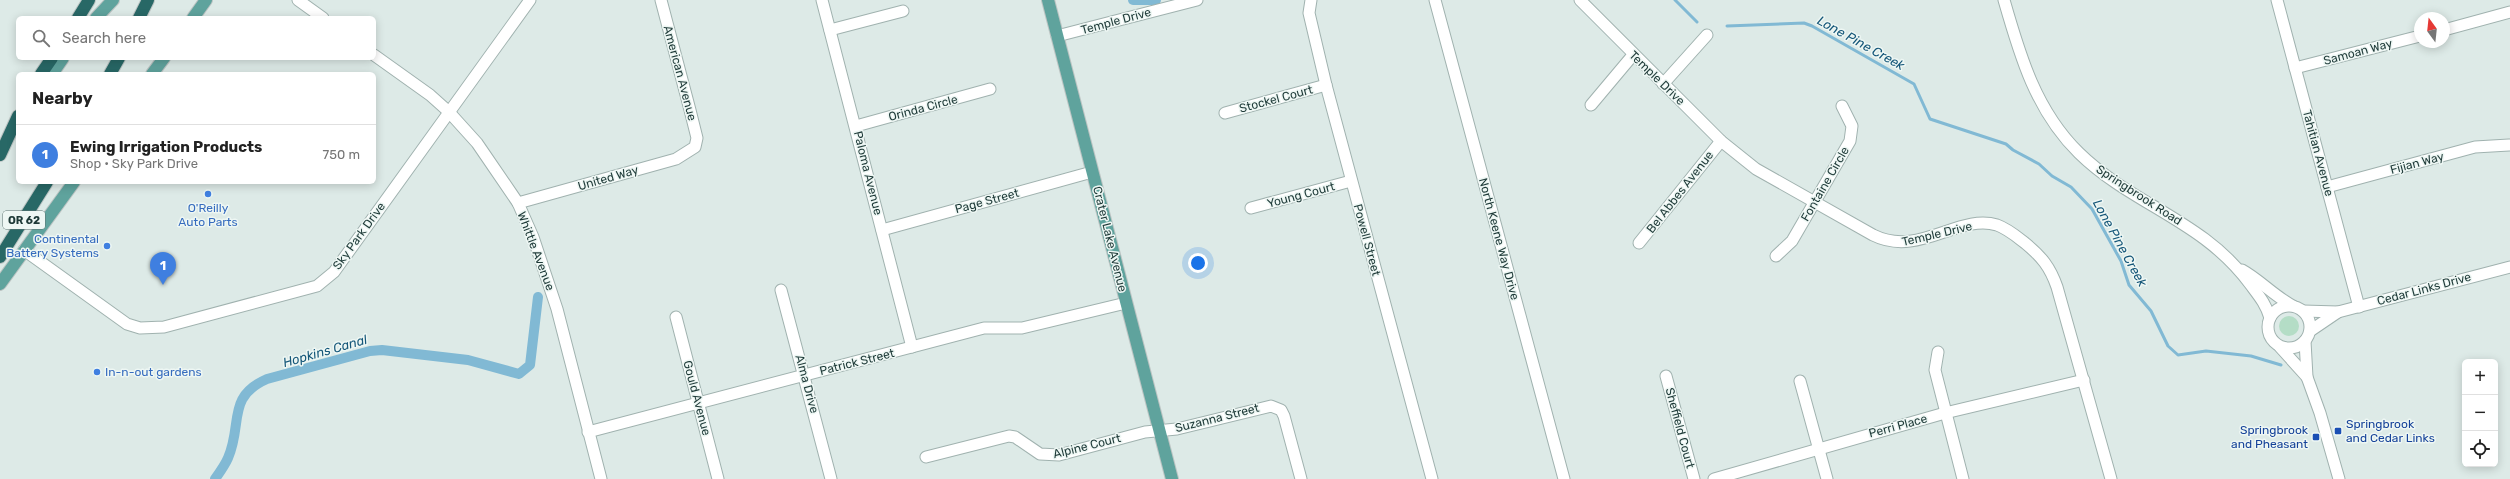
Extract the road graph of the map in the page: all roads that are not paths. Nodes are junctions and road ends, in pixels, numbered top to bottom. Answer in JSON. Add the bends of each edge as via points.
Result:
{"nodes":[{"id":1,"x":89,"y":0,"type":"edge"},
{"id":2,"x":113,"y":0,"type":"edge"},
{"id":3,"x":148,"y":0,"type":"edge"},
{"id":4,"x":206,"y":0,"type":"edge"},
{"id":5,"x":298,"y":0,"type":"edge"},
{"id":6,"x":530,"y":0,"type":"edge"},
{"id":7,"x":661,"y":0,"type":"edge"},
{"id":8,"x":822,"y":0,"type":"edge"},
{"id":9,"x":1048,"y":0,"type":"edge"},
{"id":10,"x":1197,"y":0,"type":"edge"},
{"id":11,"x":1311,"y":0,"type":"edge"},
{"id":12,"x":1435,"y":0,"type":"edge"},
{"id":13,"x":1580,"y":0,"type":"edge"},
{"id":14,"x":2004,"y":0,"type":"edge"},
{"id":15,"x":2277,"y":0,"type":"edge"},
{"id":16,"x":903,"y":11,"type":"dead end"},
{"id":17,"x":2510,"y":12,"type":"edge"},
{"id":18,"x":79,"y":16,"type":"edge"},
{"id":19,"x":98,"y":16,"type":"edge"},
{"id":20,"x":140,"y":16,"type":"edge"},
{"id":21,"x":194,"y":16,"type":"edge"},
{"id":22,"x":320,"y":16,"type":"edge"},
{"id":23,"x":2450,"y":28,"type":"edge"},
{"id":24,"x":830,"y":30,"type":"junction"},
{"id":25,"x":1707,"y":35,"type":"dead end"},
{"id":26,"x":1057,"y":36,"type":"junction"},
{"id":27,"x":2414,"y":38,"type":"edge"},
{"id":28,"x":1633,"y":55,"type":"junction"},
{"id":29,"x":376,"y":56,"type":"edge"},
{"id":30,"x":51,"y":60,"type":"edge"},
{"id":31,"x":62,"y":60,"type":"edge"},
{"id":32,"x":118,"y":60,"type":"edge"},
{"id":33,"x":162,"y":60,"type":"edge"},
{"id":34,"x":2296,"y":68,"type":"junction"},
{"id":35,"x":42,"y":72,"type":"edge"},
{"id":36,"x":53,"y":72,"type":"edge"},
{"id":37,"x":111,"y":72,"type":"edge"},
{"id":38,"x":154,"y":72,"type":"edge"},
{"id":39,"x":1663,"y":84,"type":"junction"},
{"id":40,"x":1326,"y":85,"type":"junction"},
{"id":41,"x":990,"y":89,"type":"dead end"},
{"id":42,"x":1591,"y":105,"type":"dead end"},
{"id":43,"x":1842,"y":106,"type":"dead end"},
{"id":44,"x":449,"y":112,"type":"junction"},
{"id":45,"x":1225,"y":113,"type":"dead end"},
{"id":46,"x":16,"y":120,"type":"edge"},
{"id":47,"x":856,"y":126,"type":"junction"},
{"id":48,"x":16,"y":129,"type":"edge"},
{"id":49,"x":1721,"y":140,"type":"junction"},
{"id":50,"x":2509,"y":145,"type":"dead end"},
{"id":51,"x":695,"y":147,"type":"joint"},
{"id":52,"x":0,"y":155,"type":"edge"},
{"id":53,"x":1092,"y":172,"type":"junction"},
{"id":54,"x":1351,"y":181,"type":"junction"},
{"id":55,"x":46,"y":184,"type":"edge"},
{"id":56,"x":73,"y":184,"type":"edge"},
{"id":57,"x":2326,"y":187,"type":"junction"},
{"id":58,"x":1815,"y":203,"type":"junction"},
{"id":59,"x":518,"y":204,"type":"junction"},
{"id":60,"x":1251,"y":208,"type":"dead end"},
{"id":61,"x":882,"y":230,"type":"junction"},
{"id":62,"x":1640,"y":244,"type":"dead end"},
{"id":63,"x":24,"y":250,"type":"junction"},
{"id":64,"x":1776,"y":256,"type":"dead end"},
{"id":65,"x":0,"y":258,"type":"edge"},
{"id":66,"x":2510,"y":267,"type":"edge"},
{"id":67,"x":2240,"y":268,"type":"junction"},
{"id":68,"x":0,"y":284,"type":"edge"},
{"id":69,"x":781,"y":290,"type":"dead end"},
{"id":70,"x":1126,"y":303,"type":"junction"},
{"id":71,"x":2359,"y":307,"type":"junction"},
{"id":72,"x":2298,"y":309,"type":"junction"},
{"id":73,"x":2338,"y":312,"type":"junction"},
{"id":74,"x":676,"y":317,"type":"dead end"},
{"id":75,"x":2270,"y":318,"type":"junction"},
{"id":76,"x":2308,"y":336,"type":"junction"},
{"id":77,"x":912,"y":347,"type":"junction"},
{"id":78,"x":2280,"y":347,"type":"junction"},
{"id":79,"x":1938,"y":352,"type":"dead end"},
{"id":80,"x":804,"y":375,"type":"junction"},
{"id":81,"x":1666,"y":376,"type":"dead end"},
{"id":82,"x":2307,"y":377,"type":"junction"},
{"id":83,"x":2084,"y":380,"type":"junction"},
{"id":84,"x":1800,"y":381,"type":"dead end"},
{"id":85,"x":698,"y":403,"type":"junction"},
{"id":86,"x":1945,"y":413,"type":"junction"},
{"id":87,"x":1159,"y":430,"type":"junction"},
{"id":88,"x":588,"y":432,"type":"junction"},
{"id":89,"x":1818,"y":448,"type":"junction"},
{"id":90,"x":926,"y":457,"type":"dead end"},
{"id":91,"x":601,"y":479,"type":"edge"},
{"id":92,"x":718,"y":479,"type":"edge"},
{"id":93,"x":831,"y":479,"type":"edge"},
{"id":94,"x":1172,"y":479,"type":"edge"},
{"id":95,"x":1301,"y":479,"type":"edge"},
{"id":96,"x":1432,"y":479,"type":"edge"},
{"id":97,"x":1564,"y":479,"type":"edge"},
{"id":98,"x":1694,"y":479,"type":"edge"},
{"id":99,"x":1714,"y":479,"type":"edge"},
{"id":100,"x":1827,"y":479,"type":"edge"},
{"id":101,"x":1963,"y":479,"type":"edge"},
{"id":102,"x":2111,"y":479,"type":"edge"},
{"id":103,"x":2338,"y":479,"type":"edge"}],
"edges":[{"from":1,"to":18,"type":"highway"},
{"from":2,"to":19,"type":"main road"},
{"from":3,"to":20,"type":"highway"},
{"from":4,"to":21,"type":"main road"},
{"from":5,"to":22,"type":"street"},
{"from":6,"to":44,"type":"street","name":"Sky Park Drive"},
{"from":7,"to":51,"type":"street","name":"American Avenue","via":[[697,138]]},
{"from":8,"to":24,"type":"street","name":"Paloma Avenue"},
{"from":9,"to":26,"type":"main road","name":"Crater Lake Avenue"},
{"from":10,"to":26,"type":"street","name":"Temple Drive"},
{"from":11,"to":40,"type":"street","name":"Powell Street","via":[[1309,13]]},
{"from":12,"to":97,"type":"street","name":"North Keene Way Drive"},
{"from":13,"to":28,"type":"street","name":"Temple Drive"},
{"from":14,"to":67,"type":"street","name":"Springbrook Road","via":[[2030,82],[2047,114],[2078,153],[2108,178],[2201,235]]},
{"from":15,"to":34,"type":"street","name":"Tahitian Avenue"},
{"from":16,"to":24,"type":"street"},
{"from":17,"to":23,"type":"street"},
{"from":24,"to":47,"type":"street","name":"Paloma Avenue"},
{"from":25,"to":39,"type":"street"},
{"from":26,"to":53,"type":"main road","name":"Crater Lake Avenue"},
{"from":27,"to":34,"type":"street","name":"Samoan Way"},
{"from":28,"to":39,"type":"street","name":"Temple Drive"},
{"from":28,"to":42,"type":"street"},
{"from":29,"to":44,"type":"street","name":"Whittle Avenue","via":[[430,95]]},
{"from":30,"to":35,"type":"highway"},
{"from":31,"to":36,"type":"main road"},
{"from":32,"to":37,"type":"highway"},
{"from":33,"to":38,"type":"main road"},
{"from":34,"to":57,"type":"street","name":"Tahitian Avenue"},
{"from":39,"to":49,"type":"street","name":"Temple Drive"},
{"from":40,"to":45,"type":"street","name":"Stockel Court"},
{"from":40,"to":54,"type":"street","name":"Powell Street"},
{"from":41,"to":47,"type":"street","name":"Orinda Circle"},
{"from":43,"to":58,"type":"street","name":"Fontaine Circle","via":[[1852,126],[1850,141]]},
{"from":44,"to":59,"type":"street","name":"Whittle Avenue","via":[[477,143]]},
{"from":44,"to":63,"type":"street","name":"Sky Park Drive","via":[[334,272],[317,286],[164,326],[140,328],[127,324]]},
{"from":46,"to":52,"type":"highway"},
{"from":47,"to":61,"type":"street","name":"Paloma Avenue"},
{"from":48,"to":52,"type":"main road"},
{"from":49,"to":58,"type":"street","name":"Temple Drive","via":[[1756,169]]},
{"from":49,"to":62,"type":"street","name":"Bel Abbes Avenue"},
{"from":50,"to":57,"type":"street","name":"Fijian Way","via":[[2475,148]]},
{"from":51,"to":59,"type":"street","name":"United Way","via":[[676,159]]},
{"from":53,"to":61,"type":"street","name":"Page Street"},
{"from":53,"to":70,"type":"main road","name":"Crater Lake Avenue"},
{"from":54,"to":60,"type":"street","name":"Young Court"},
{"from":54,"to":96,"type":"street","name":"Powell Street"},
{"from":55,"to":65,"type":"highway","number":"OR 62"},
{"from":56,"to":63,"type":"main road"},
{"from":57,"to":71,"type":"street","name":"Tahitian Avenue"},
{"from":58,"to":64,"type":"street","name":"Fontaine Circle","via":[[1792,241]]},
{"from":58,"to":83,"type":"street","name":"Temple Drive","via":[[1873,235],[1895,243],[1985,223],[2008,230],[2048,265],[2057,286]]},
{"from":59,"to":88,"type":"street","name":"Whittle Avenue","via":[[533,237],[557,309]]},
{"from":61,"to":77,"type":"street","name":"Paloma Avenue"},
{"from":63,"to":68,"type":"main road"},
{"from":66,"to":71,"type":"street","name":"Cedar Links Drive"},
{"from":67,"to":72,"type":"street","name":"Springbrook Road","via":[[2255,277],[2272,294]]},
{"from":67,"to":75,"type":"street","name":"Springbrook Road","via":[[2263,300]]},
{"from":69,"to":80,"type":"street","name":"Alma Drive"},
{"from":70,"to":77,"type":"street","name":"Patrick Street","via":[[1022,328],[984,328]]},
{"from":70,"to":87,"type":"main road","name":"Crater Lake Avenue"},
{"from":71,"to":73,"type":"street","name":"Cedar Links Drive"},
{"from":72,"to":73,"type":"street","name":"Cedar Links Drive"},
{"from":72,"to":75,"type":"street","via":[[2277,310]]},
{"from":72,"to":76,"type":"street","via":[[2309,320]]},
{"from":73,"to":76,"type":"street","name":"Cedar Links Drive"},
{"from":74,"to":85,"type":"street","name":"Gould Avenue"},
{"from":75,"to":78,"type":"street","via":[[2269,334]]},
{"from":76,"to":78,"type":"street","via":[[2290,349]]},
{"from":76,"to":82,"type":"street"},
{"from":77,"to":80,"type":"street","name":"Patrick Street"},
{"from":78,"to":82,"type":"street"},
{"from":79,"to":86,"type":"street","via":[[1935,370]]},
{"from":80,"to":85,"type":"street","name":"Patrick Street"},
{"from":80,"to":93,"type":"street","name":"Alma Drive"},
{"from":81,"to":98,"type":"street","name":"Sheffield Court"},
{"from":82,"to":103,"type":"street"},
{"from":83,"to":86,"type":"street","name":"Perri Place"},
{"from":83,"to":102,"type":"street","name":"Temple Drive"},
{"from":84,"to":89,"type":"street"},
{"from":85,"to":88,"type":"street","name":"Patrick Street"},
{"from":85,"to":92,"type":"street","name":"Gould Avenue"},
{"from":86,"to":89,"type":"street","name":"Perri Place"},
{"from":86,"to":101,"type":"street"},
{"from":87,"to":90,"type":"street","name":"Alpine Court","via":[[1059,455],[1040,454],[1016,437],[1009,436]]},
{"from":87,"to":94,"type":"main road","name":"Crater Lake Avenue"},
{"from":87,"to":95,"type":"street","name":"Suzanna Street","via":[[1177,429],[1266,406],[1276,406],[1284,416]]},
{"from":88,"to":91,"type":"street","name":"Whittle Avenue"},
{"from":89,"to":99,"type":"street","name":"Perri Place"},
{"from":89,"to":100,"type":"street"}]}
